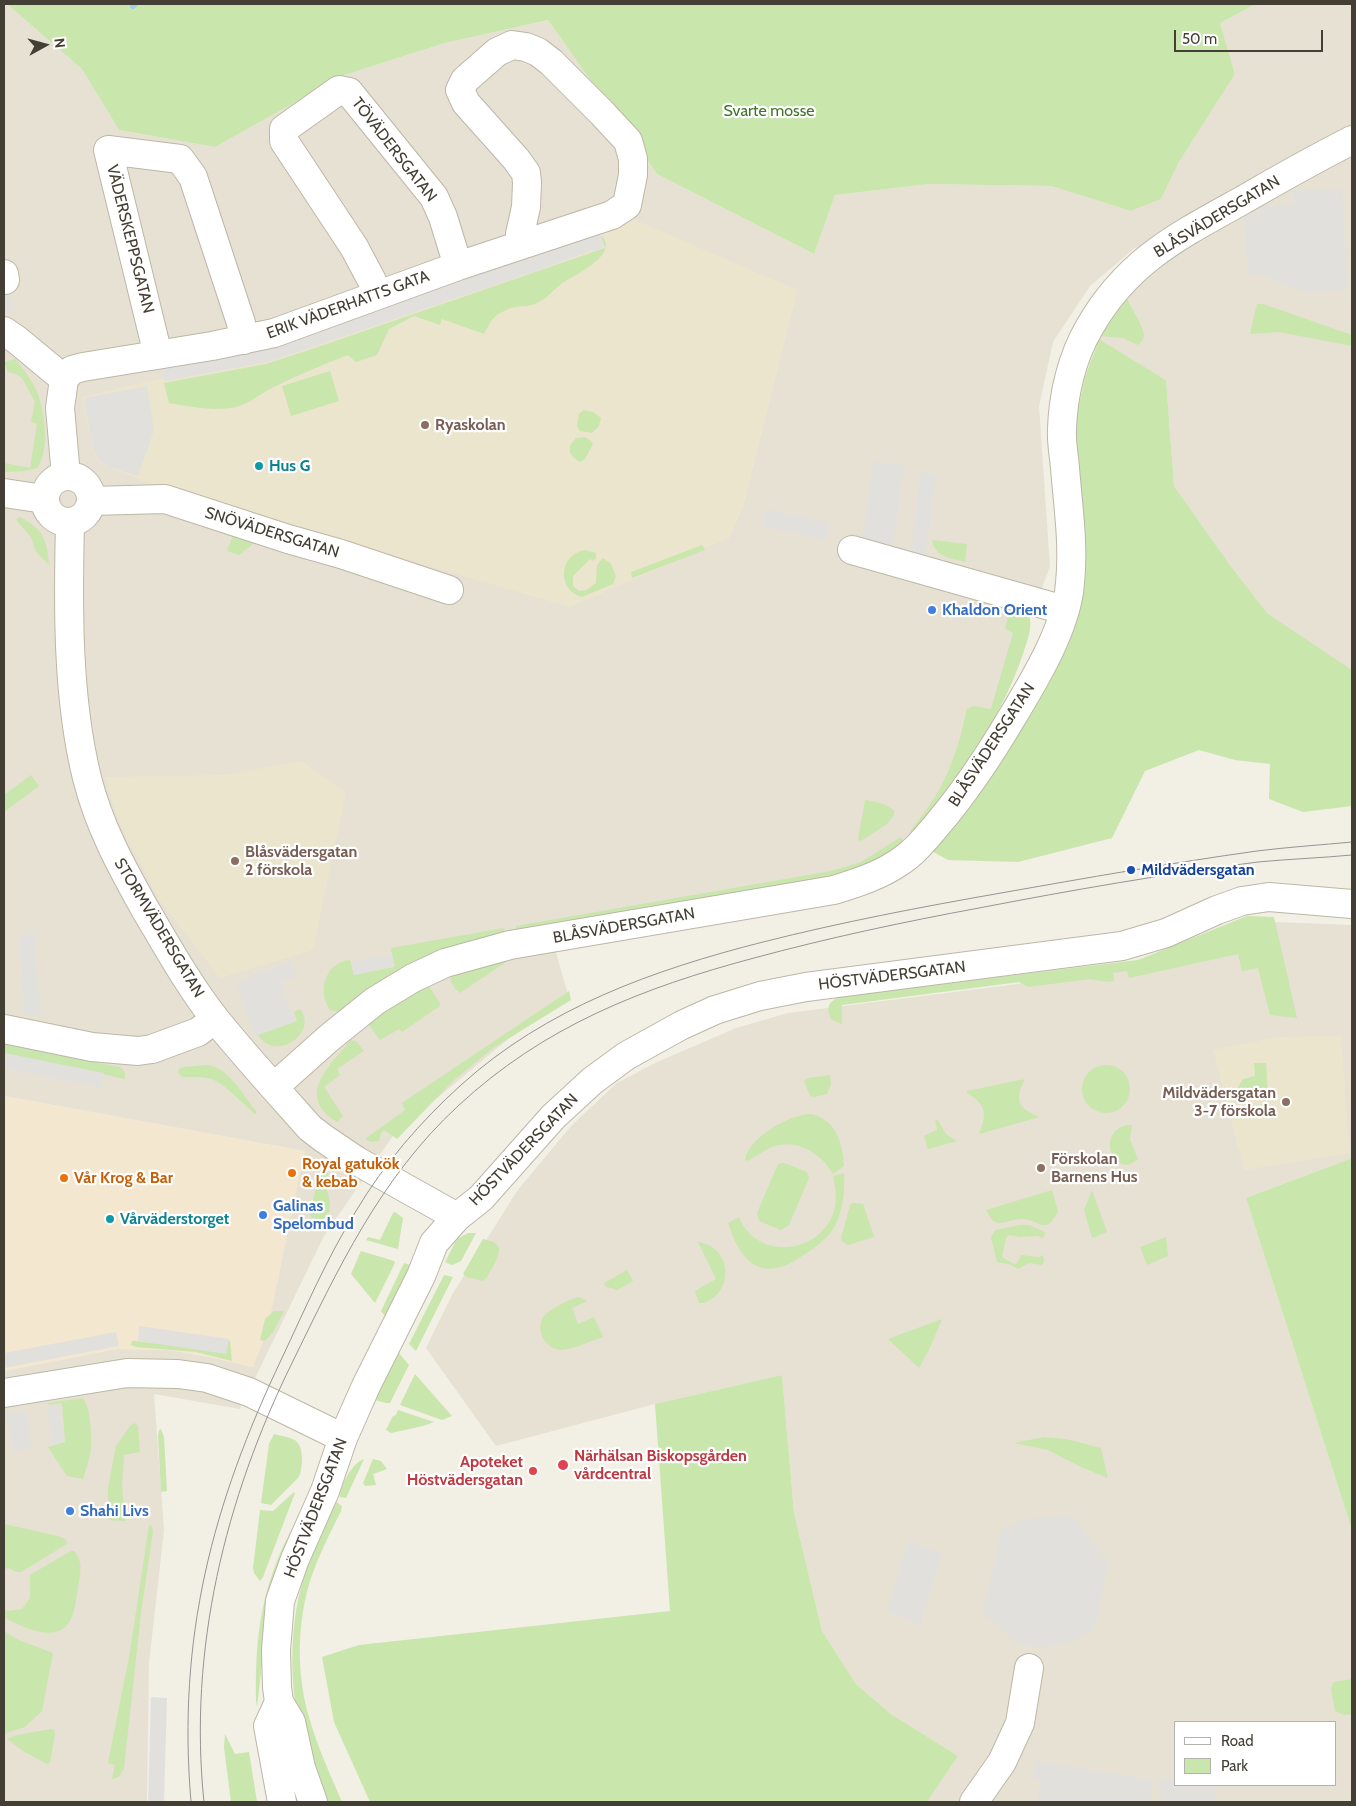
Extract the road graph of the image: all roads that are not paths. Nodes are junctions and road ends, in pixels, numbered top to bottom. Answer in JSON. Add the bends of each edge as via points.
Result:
{"nodes":[{"id":1,"x":1352,"y":140,"type":"edge"},
{"id":2,"x":524,"y":244,"type":"junction"},
{"id":3,"x":458,"y":266,"type":"junction"},
{"id":4,"x":379,"y":294,"type":"junction"},
{"id":5,"x":4,"y":332,"type":"edge"},
{"id":6,"x":244,"y":340,"type":"junction"},
{"id":7,"x":158,"y":355,"type":"junction"},
{"id":8,"x":64,"y":379,"type":"junction"},
{"id":9,"x":66,"y":476,"type":"junction"},
{"id":10,"x":4,"y":493,"type":"edge"},
{"id":11,"x":44,"y":499,"type":"junction"},
{"id":12,"x":91,"y":501,"type":"junction"},
{"id":13,"x":70,"y":523,"type":"junction"},
{"id":14,"x":852,"y":550,"type":"dead end"},
{"id":15,"x":449,"y":590,"type":"dead end"},
{"id":16,"x":1064,"y":610,"type":"junction"},
{"id":17,"x":1352,"y":904,"type":"edge"},
{"id":18,"x":215,"y":1019,"type":"junction"},
{"id":19,"x":4,"y":1029,"type":"edge"},
{"id":20,"x":274,"y":1087,"type":"junction"},
{"id":21,"x":457,"y":1217,"type":"junction"},
{"id":22,"x":4,"y":1393,"type":"edge"},
{"id":23,"x":343,"y":1438,"type":"junction"},
{"id":24,"x":1029,"y":1668,"type":"dead end"},
{"id":25,"x":279,"y":1702,"type":"junction"},
{"id":26,"x":282,"y":1802,"type":"edge"},
{"id":27,"x":313,"y":1802,"type":"edge"},
{"id":28,"x":974,"y":1802,"type":"edge"}],
"edges":[{"from":1,"to":16,"type":"street","name":"BLÅSVÄDERSGATAN","via":[[1172,240],[1134,269],[1106,300],[1087,331],[1073,362],[1062,430],[1071,568]]},
{"from":2,"to":2,"type":"street","name":"ERIK VÄDERHATTS GATA","via":[[612,216],[627,205],[633,175],[628,141],[619,130],[551,62],[538,52],[512,45],[497,52],[465,80],[460,90],[466,103],[526,173],[526,206],[520,234]]},
{"from":2,"to":3,"type":"street","name":"ERIK VÄDERHATTS GATA"},
{"from":3,"to":4,"type":"street","name":"ERIK VÄDERHATTS GATA"},
{"from":3,"to":4,"type":"street","name":"TÖVÄDERSGATAN","via":[[434,197],[349,92],[339,90],[284,129],[284,141],[354,247]]},
{"from":4,"to":6,"type":"street","name":"ERIK VÄDERHATTS GATA","via":[[274,333]]},
{"from":5,"to":8,"type":"street"},
{"from":6,"to":7,"type":"street","name":"ERIK VÄDERHATTS GATA"},
{"from":6,"to":7,"type":"street","name":"VÄDERSKEPPSGATAN","via":[[193,177],[180,159],[108,150]]},
{"from":7,"to":8,"type":"street","name":"ERIK VÄDERHATTS GATA","via":[[83,366],[72,370]]},
{"from":8,"to":9,"type":"street","via":[[60,408]]},
{"from":9,"to":11,"type":"street","via":[[51,483]]},
{"from":9,"to":12,"type":"street","via":[[77,478],[86,485]]},
{"from":10,"to":11,"type":"street"},
{"from":11,"to":13,"type":"street","via":[[53,518]]},
{"from":12,"to":13,"type":"street","via":[[86,514]]},
{"from":12,"to":15,"type":"street","name":"SNÖVÄDERSGATAN","via":[[164,499]]},
{"from":13,"to":18,"type":"street","name":"STORMVÄDERSGATAN","via":[[74,704],[87,777],[103,828],[123,871]]},
{"from":14,"to":16,"type":"street"},
{"from":16,"to":20,"type":"street","name":"BLÅSVÄDERSGATAN","via":[[1040,671],[961,797],[918,847],[898,863],[867,879],[834,890],[510,945],[445,963],[375,1001]]},
{"from":17,"to":21,"type":"street","name":"HÖSTVÄDERSGATAN","via":[[1269,897],[1242,901],[1166,933],[1122,946],[806,987],[760,996],[715,1010],[652,1041],[607,1069],[553,1117],[481,1198]]},
{"from":18,"to":19,"type":"street","via":[[198,1032],[138,1051],[92,1047]]},
{"from":18,"to":20,"type":"street","name":"STORMVÄDERSGATAN"},
{"from":20,"to":21,"type":"street","name":"STORMVÄDERSGATAN","via":[[323,1138],[357,1161]]},
{"from":21,"to":23,"type":"street","name":"HÖSTVÄDERSGATAN","via":[[434,1243]]},
{"from":22,"to":23,"type":"street","via":[[127,1373],[178,1374],[207,1378],[250,1392]]},
{"from":23,"to":25,"type":"street","name":"HÖSTVÄDERSGATAN","via":[[280,1600],[276,1650]]},
{"from":24,"to":28,"type":"street","via":[[1020,1722],[1002,1762]]},
{"from":25,"to":26,"type":"street","name":"HÖSTVÄDERSGATAN","via":[[268,1726]]},
{"from":25,"to":27,"type":"street","name":"HÖSTVÄDERSGATAN","via":[[291,1722],[301,1768]]}]}
